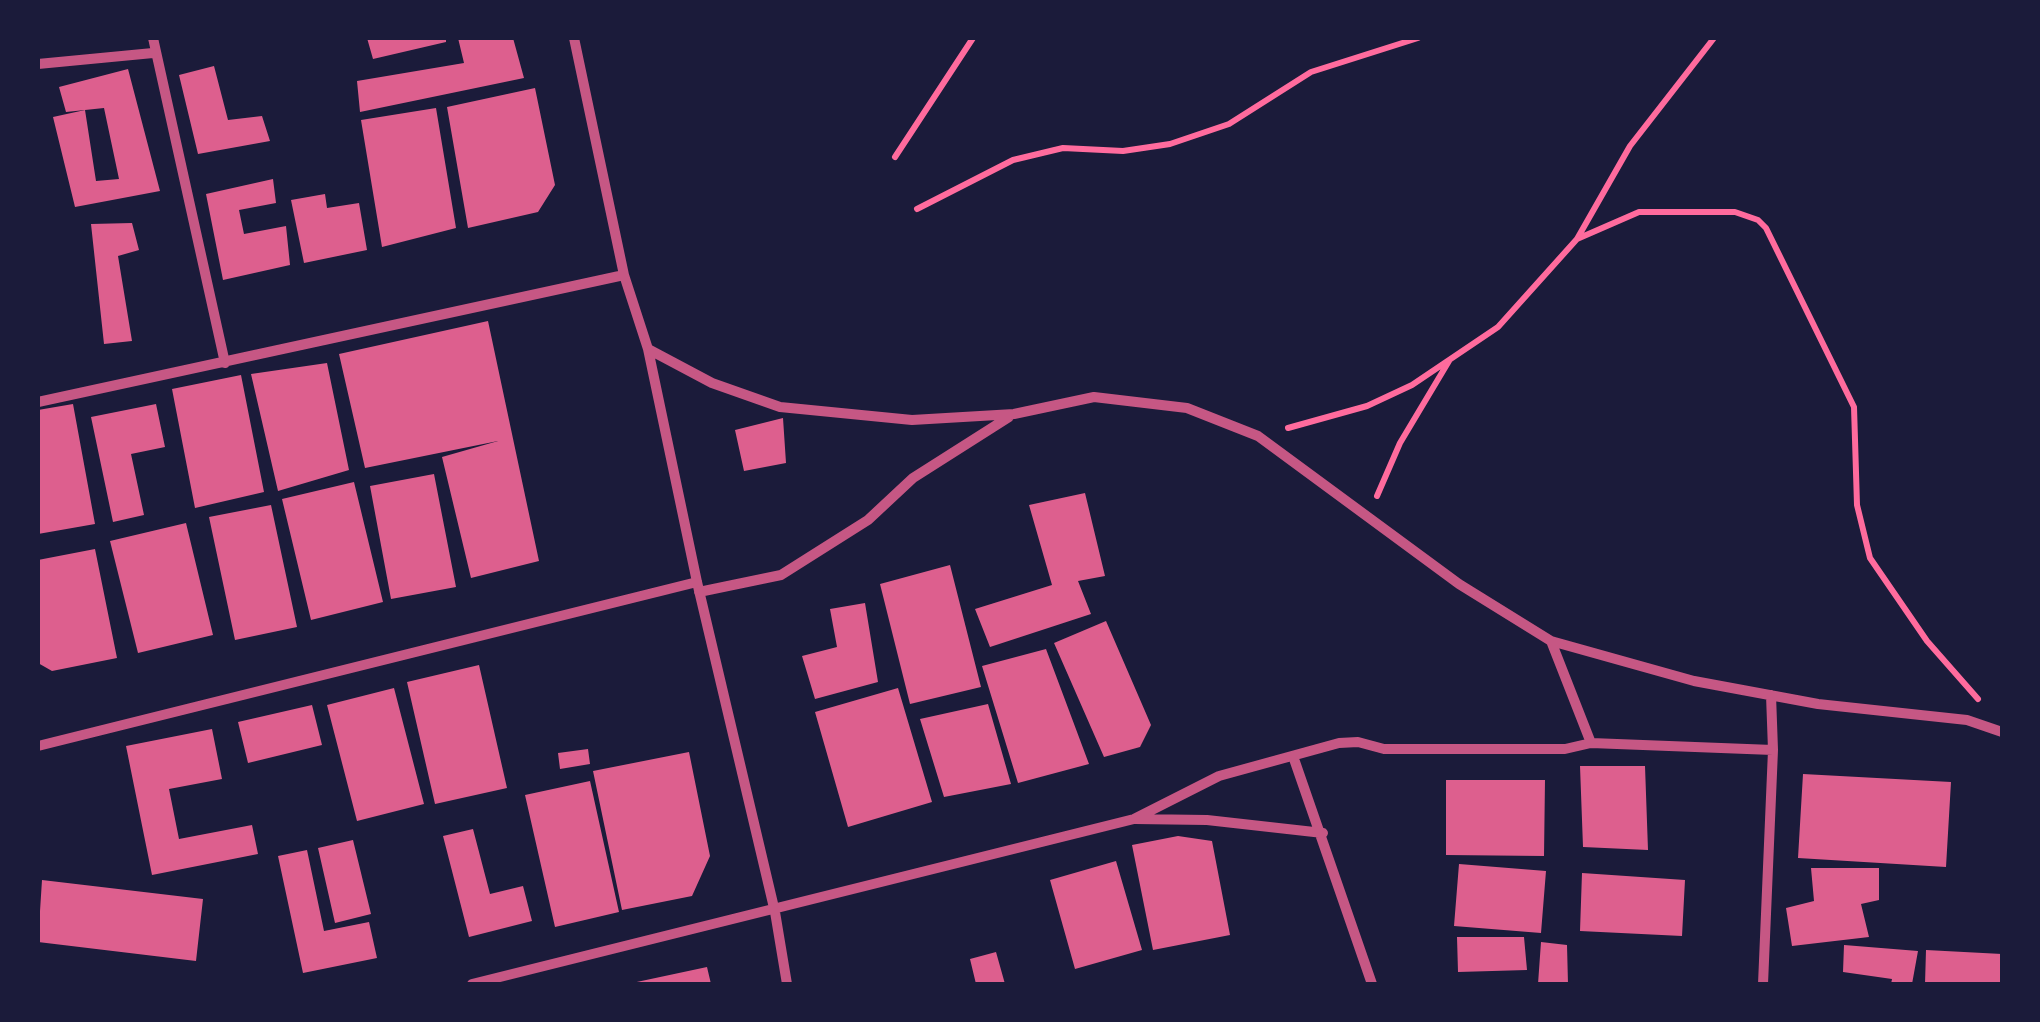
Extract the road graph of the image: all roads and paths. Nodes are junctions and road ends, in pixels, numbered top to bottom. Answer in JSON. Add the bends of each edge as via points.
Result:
{"nodes":[{"id":1,"x":153,"y":38,"type":"edge"},
{"id":2,"x":574,"y":38,"type":"edge"},
{"id":3,"x":973,"y":38,"type":"edge"},
{"id":4,"x":1418,"y":38,"type":"edge"},
{"id":5,"x":1714,"y":38,"type":"edge"},
{"id":6,"x":154,"y":53,"type":"junction"},
{"id":7,"x":38,"y":64,"type":"edge"},
{"id":8,"x":895,"y":157,"type":"dead end"},
{"id":9,"x":917,"y":209,"type":"dead end"},
{"id":10,"x":1577,"y":239,"type":"junction"},
{"id":11,"x":624,"y":274,"type":"junction"},
{"id":12,"x":648,"y":349,"type":"junction"},
{"id":13,"x":1450,"y":360,"type":"junction"},
{"id":14,"x":225,"y":363,"type":"junction"},
{"id":15,"x":38,"y":402,"type":"edge"},
{"id":16,"x":1014,"y":414,"type":"junction"},
{"id":17,"x":1258,"y":436,"type":"junction"},
{"id":18,"x":1368,"y":515,"type":"junction"},
{"id":19,"x":698,"y":587,"type":"junction"},
{"id":20,"x":1551,"y":641,"type":"junction"},
{"id":21,"x":1771,"y":696,"type":"junction"},
{"id":22,"x":2002,"y":732,"type":"edge"},
{"id":23,"x":1592,"y":743,"type":"junction"},
{"id":24,"x":38,"y":746,"type":"edge"},
{"id":25,"x":1774,"y":750,"type":"junction"},
{"id":26,"x":1293,"y":756,"type":"junction"},
{"id":27,"x":1134,"y":819,"type":"junction"},
{"id":28,"x":1323,"y":833,"type":"junction"},
{"id":29,"x":775,"y":912,"type":"junction"},
{"id":30,"x":472,"y":984,"type":"edge"},
{"id":31,"x":788,"y":984,"type":"edge"},
{"id":32,"x":1372,"y":984,"type":"edge"},
{"id":33,"x":1763,"y":984,"type":"edge"}],
"edges":[{"from":1,"to":6,"type":"street"},
{"from":2,"to":11,"type":"street"},
{"from":3,"to":8,"type":"path"},
{"from":4,"to":9,"type":"path","via":[[1311,72],[1229,124],[1170,144],[1123,151],[1064,148],[1013,160]]},
{"from":5,"to":10,"type":"path","via":[[1630,146]]},
{"from":6,"to":7,"type":"street"},
{"from":6,"to":14,"type":"street"},
{"from":10,"to":13,"type":"path","via":[[1498,327]]},
{"from":10,"to":22,"type":"path","via":[[1639,212],[1735,212],[1766,228],[1854,407],[1857,506],[1870,558]]},
{"from":11,"to":12,"type":"street"},
{"from":11,"to":14,"type":"street"},
{"from":12,"to":16,"type":"street","via":[[712,383],[780,407],[912,420]]},
{"from":12,"to":19,"type":"street"},
{"from":13,"to":17,"type":"path","via":[[1367,406]]},
{"from":13,"to":18,"type":"path","via":[[1400,443]]},
{"from":14,"to":15,"type":"street"},
{"from":16,"to":17,"type":"street","via":[[1124,397],[1187,408]]},
{"from":16,"to":19,"type":"street","via":[[781,575]]},
{"from":17,"to":18,"type":"street"},
{"from":18,"to":20,"type":"street","via":[[1459,584]]},
{"from":19,"to":24,"type":"street"},
{"from":19,"to":29,"type":"street"},
{"from":20,"to":21,"type":"street"},
{"from":20,"to":23,"type":"street"},
{"from":21,"to":22,"type":"street","via":[[1967,720]]},
{"from":21,"to":25,"type":"street"},
{"from":23,"to":25,"type":"street"},
{"from":23,"to":26,"type":"street","via":[[1565,749],[1384,750],[1347,742]]},
{"from":25,"to":33,"type":"street"},
{"from":26,"to":27,"type":"street","via":[[1195,785]]},
{"from":26,"to":28,"type":"street"},
{"from":27,"to":28,"type":"street"},
{"from":27,"to":29,"type":"street"},
{"from":28,"to":32,"type":"street"},
{"from":29,"to":30,"type":"street"},
{"from":29,"to":31,"type":"street"}]}
